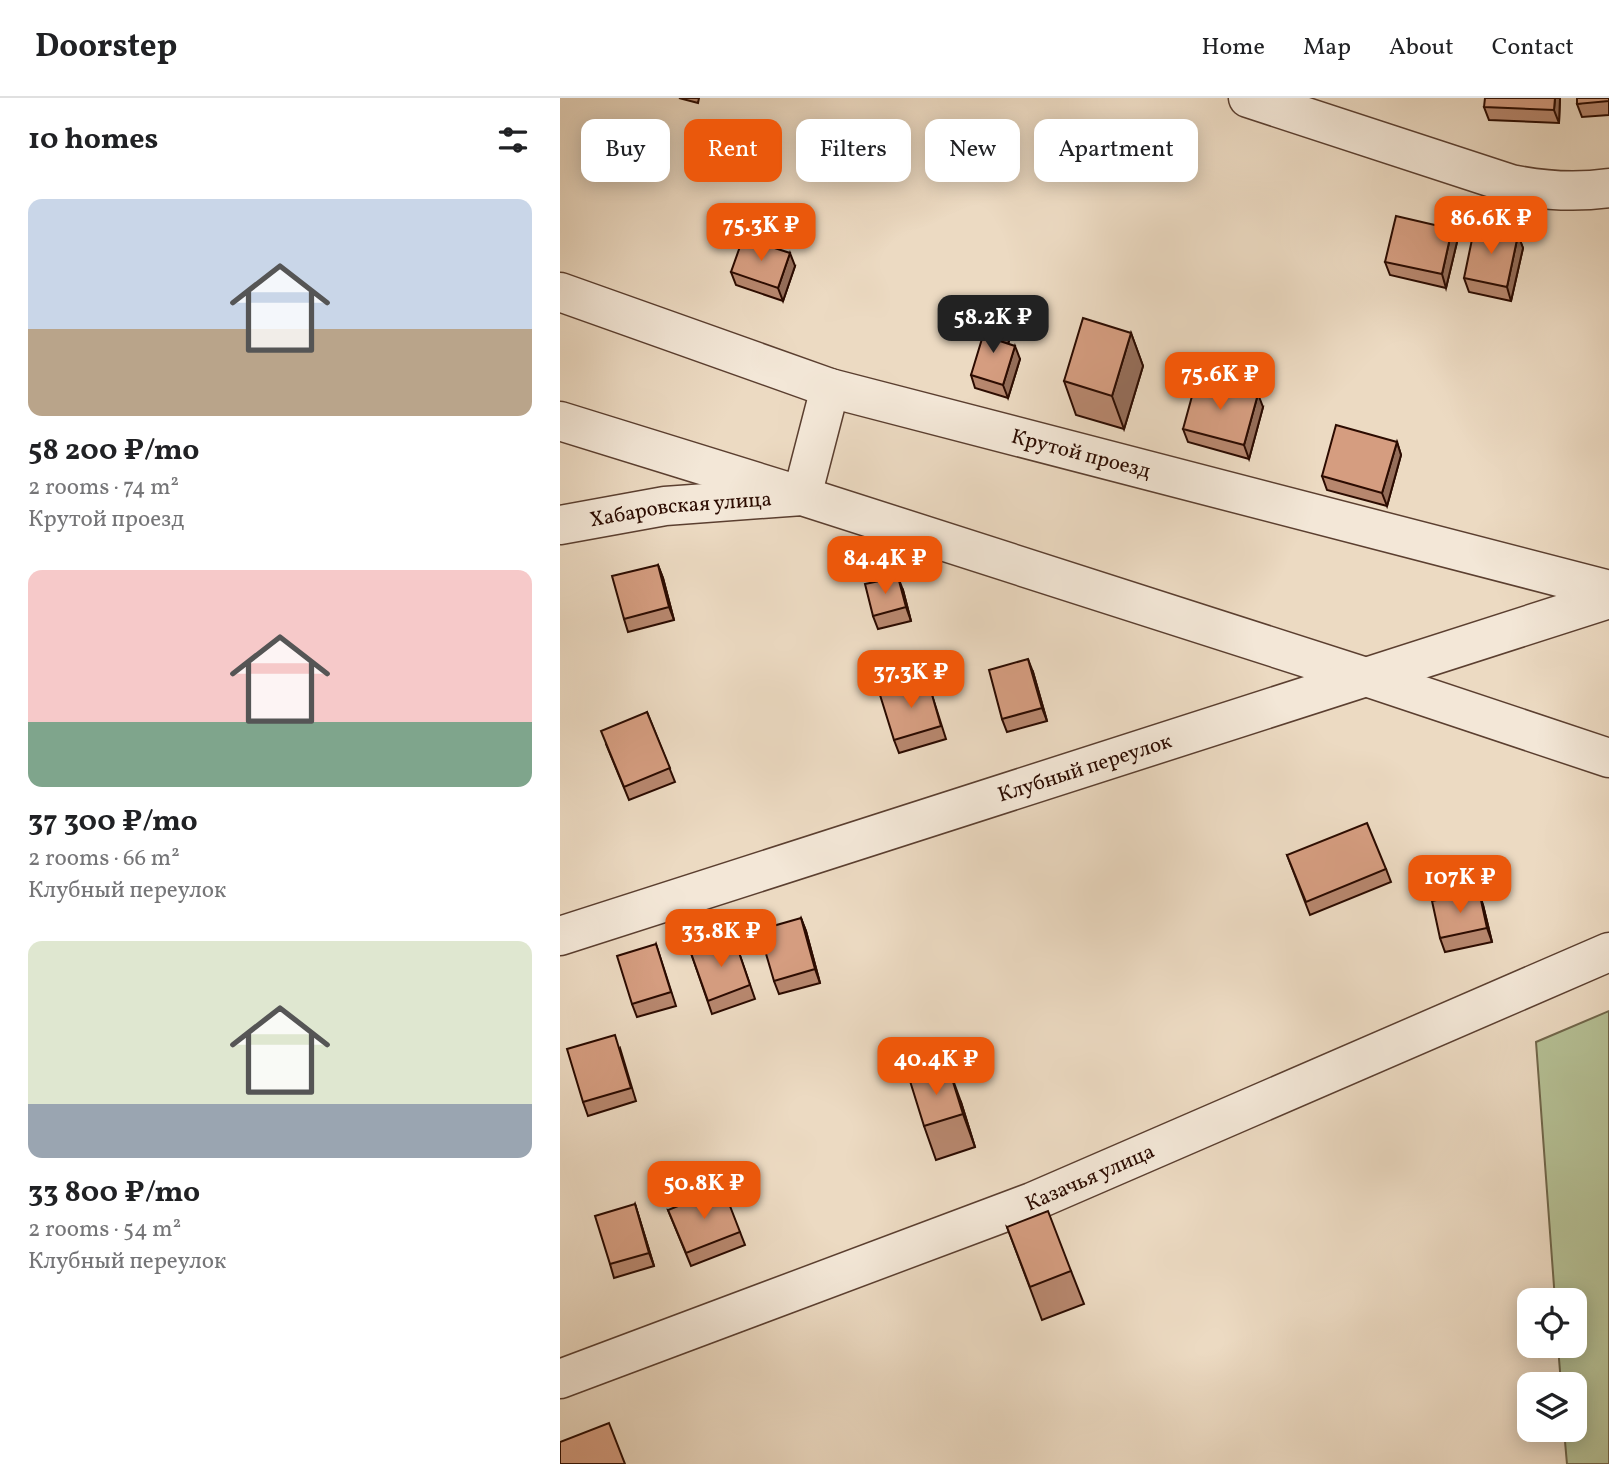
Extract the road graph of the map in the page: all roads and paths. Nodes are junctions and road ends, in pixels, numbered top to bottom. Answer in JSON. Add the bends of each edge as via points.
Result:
{"nodes":[{"id":1,"x":1248,"y":98,"type":"edge"},
{"id":2,"x":1609,"y":188,"type":"edge"},
{"id":3,"x":560,"y":292,"type":"edge"},
{"id":4,"x":830,"y":388,"type":"junction"},
{"id":5,"x":560,"y":421,"type":"edge"},
{"id":6,"x":802,"y":496,"type":"junction"},
{"id":7,"x":560,"y":525,"type":"edge"},
{"id":8,"x":1609,"y":590,"type":"edge"},
{"id":9,"x":1609,"y":599,"type":"edge"},
{"id":10,"x":1366,"y":677,"type":"junction"},
{"id":11,"x":1609,"y":758,"type":"edge"},
{"id":12,"x":560,"y":936,"type":"edge"},
{"id":13,"x":1609,"y":952,"type":"edge"},
{"id":14,"x":560,"y":1379,"type":"edge"}],
"edges":[{"from":1,"to":2,"type":"street","via":[[1511,184],[1556,191]]},
{"from":3,"to":4,"type":"street","name":"Крутой проезд"},
{"from":4,"to":6,"type":"street"},
{"from":4,"to":8,"type":"street","name":"Крутой проезд"},
{"from":5,"to":6,"type":"street"},
{"from":6,"to":7,"type":"street","name":"Хабаровская улица","via":[[665,506]]},
{"from":6,"to":10,"type":"street"},
{"from":9,"to":10,"type":"street","name":"Клубный переулок"},
{"from":10,"to":11,"type":"street"},
{"from":10,"to":12,"type":"street","name":"Клубный переулок"},
{"from":13,"to":14,"type":"street","name":"Казачья улица","via":[[1032,1202]]}]}
